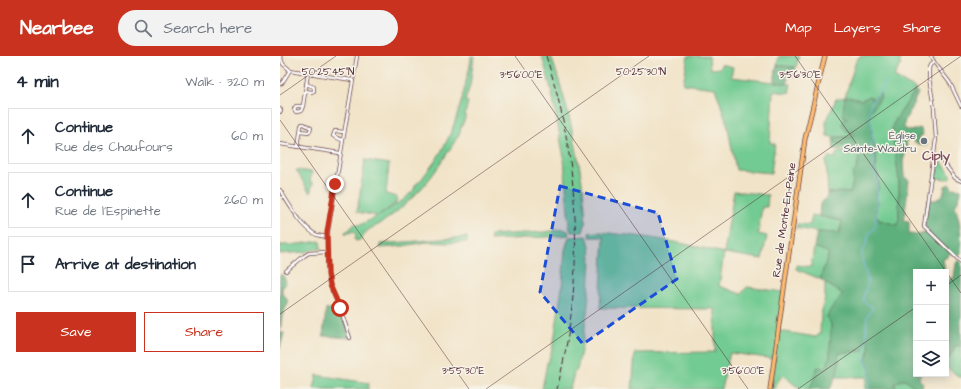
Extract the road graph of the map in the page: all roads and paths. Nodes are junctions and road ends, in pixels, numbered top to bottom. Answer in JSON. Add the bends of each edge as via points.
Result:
{"nodes":[{"id":1,"x":280,"y":56,"type":"edge"},
{"id":2,"x":357,"y":56,"type":"edge"},
{"id":3,"x":825,"y":56,"type":"edge"},
{"id":4,"x":931,"y":56,"type":"edge"},
{"id":5,"x":934,"y":62,"type":"junction"},
{"id":6,"x":290,"y":70,"type":"junction"},
{"id":7,"x":308,"y":74,"type":"junction"},
{"id":8,"x":352,"y":80,"type":"junction"},
{"id":9,"x":280,"y":84,"type":"edge"},
{"id":10,"x":306,"y":84,"type":"junction"},
{"id":11,"x":305,"y":92,"type":"junction"},
{"id":12,"x":303,"y":106,"type":"dead end"},
{"id":13,"x":961,"y":106,"type":"edge"},
{"id":14,"x":280,"y":109,"type":"edge"},
{"id":15,"x":280,"y":112,"type":"edge"},
{"id":16,"x":301,"y":131,"type":"dead end"},
{"id":17,"x":344,"y":132,"type":"junction"},
{"id":18,"x":342,"y":140,"type":"junction"},
{"id":19,"x":280,"y":144,"type":"edge"},
{"id":20,"x":298,"y":147,"type":"junction"},
{"id":21,"x":340,"y":153,"type":"junction"},
{"id":22,"x":941,"y":159,"type":"dead end"},
{"id":23,"x":961,"y":181,"type":"edge"},
{"id":24,"x":280,"y":190,"type":"edge"},
{"id":25,"x":327,"y":236,"type":"junction"},
{"id":26,"x":328,"y":252,"type":"junction"},
{"id":27,"x":961,"y":262,"type":"edge"},
{"id":28,"x":286,"y":271,"type":"dead end"},
{"id":29,"x":350,"y":338,"type":"dead end"},
{"id":30,"x":770,"y":389,"type":"edge"}],
"edges":[{"from":1,"to":6,"type":"street","via":[[283,64]]},
{"from":2,"to":8,"type":"street"},
{"from":3,"to":30,"type":"main road","name":"Rue de Monte-En-Peine","via":[[805,139]]},
{"from":4,"to":5,"type":"street"},
{"from":5,"to":13,"type":"street","via":[[950,83]]},
{"from":5,"to":27,"type":"street","via":[[929,68],[929,78],[936,140],[924,226]]},
{"from":6,"to":7,"type":"street"},
{"from":6,"to":9,"type":"street"},
{"from":7,"to":8,"type":"street"},
{"from":7,"to":10,"type":"street"},
{"from":8,"to":17,"type":"street"},
{"from":10,"to":11,"type":"street"},
{"from":10,"to":11,"type":"street","via":[[314,87],[314,91]]},
{"from":11,"to":12,"type":"street"},
{"from":14,"to":15,"type":"street"},
{"from":16,"to":20,"type":"street"},
{"from":17,"to":18,"type":"street"},
{"from":17,"to":18,"type":"street","via":[[334,131],[333,136]]},
{"from":18,"to":21,"type":"street"},
{"from":19,"to":20,"type":"street"},
{"from":20,"to":21,"type":"street"},
{"from":21,"to":25,"type":"street"},
{"from":22,"to":23,"type":"street","via":[[955,178]]},
{"from":24,"to":25,"type":"street","via":[[311,230],[320,236]]},
{"from":25,"to":26,"type":"street"},
{"from":26,"to":28,"type":"street","via":[[309,253]]},
{"from":26,"to":29,"type":"street","via":[[330,285]]}]}
